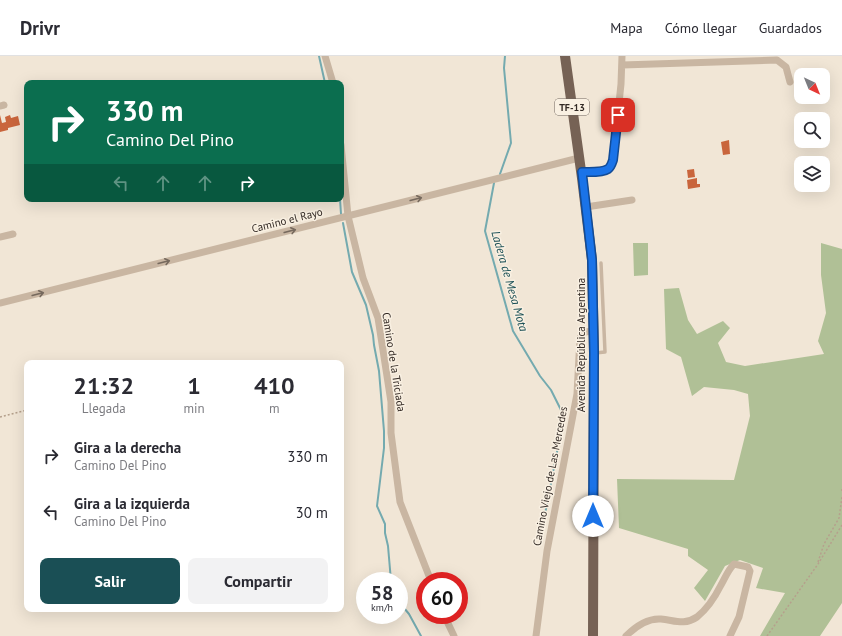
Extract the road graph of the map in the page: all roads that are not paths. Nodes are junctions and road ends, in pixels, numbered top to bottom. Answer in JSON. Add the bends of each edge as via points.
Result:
{"nodes":[{"id":1,"x":326,"y":56,"type":"edge"},
{"id":2,"x":565,"y":56,"type":"edge"},
{"id":3,"x":622,"y":56,"type":"edge"},
{"id":4,"x":622,"y":66,"type":"junction"},
{"id":5,"x":332,"y":80,"type":"edge"},
{"id":6,"x":790,"y":82,"type":"dead end"},
{"id":7,"x":579,"y":158,"type":"junction"},
{"id":8,"x":582,"y":172,"type":"junction"},
{"id":9,"x":344,"y":175,"type":"edge"},
{"id":10,"x":632,"y":200,"type":"dead end"},
{"id":11,"x":586,"y":207,"type":"junction"},
{"id":12,"x":348,"y":216,"type":"junction"},
{"id":13,"x":13,"y":234,"type":"dead end"},
{"id":14,"x":0,"y":237,"type":"edge"},
{"id":15,"x":601,"y":263,"type":"dead end"},
{"id":16,"x":0,"y":303,"type":"edge"},
{"id":17,"x":594,"y":330,"type":"junction"},
{"id":18,"x":594,"y":353,"type":"junction"},
{"id":19,"x":427,"y":572,"type":"edge"},
{"id":20,"x":448,"y":624,"type":"edge"},
{"id":21,"x":454,"y":636,"type":"edge"},
{"id":22,"x":536,"y":636,"type":"edge"},
{"id":23,"x":593,"y":636,"type":"edge"},
{"id":24,"x":626,"y":636,"type":"edge"},
{"id":25,"x":730,"y":636,"type":"edge"}],
"edges":[{"from":1,"to":5,"type":"street"},
{"from":2,"to":7,"type":"main road","name":"Avenida República Argentina","number":"TF-13"},
{"from":3,"to":4,"type":"street"},
{"from":4,"to":6,"type":"street","via":[[778,60],[786,67]]},
{"from":4,"to":8,"type":"street","via":[[611,166],[603,171]]},
{"from":7,"to":8,"type":"main road","name":"Avenida República Argentina","number":"TF-13"},
{"from":12,"to":7,"type":"street","name":"Camino el Rayo","one_way":true},
{"from":8,"to":11,"type":"main road","name":"Avenida República Argentina","number":"TF-13"},
{"from":9,"to":12,"type":"street","name":"Camino de la Triciada"},
{"from":10,"to":11,"type":"street"},
{"from":11,"to":17,"type":"main road","name":"Avenida República Argentina","number":"TF-13","via":[[592,260]]},
{"from":16,"to":12,"type":"street","name":"Camino el Rayo","one_way":true},
{"from":12,"to":19,"type":"street","name":"Camino de la Triciada","via":[[363,278],[378,318],[391,402],[391,433],[400,502]]},
{"from":13,"to":14,"type":"street"},
{"from":15,"to":18,"type":"lane","via":[[605,352]]},
{"from":17,"to":18,"type":"main road","name":"Avenida República Argentina","number":"TF-13"},
{"from":17,"to":22,"type":"street","name":"Camino Viejo de Las Mercedes","via":[[584,332],[580,338],[577,394],[547,551]]},
{"from":18,"to":23,"type":"main road","name":"Avenida República Argentina","number":"TF-13"},
{"from":20,"to":21,"type":"street"},
{"from":24,"to":25,"type":"street","via":[[646,622],[660,619],[681,622],[696,618],[716,595],[734,564],[748,567],[750,571],[739,617]]}]}
